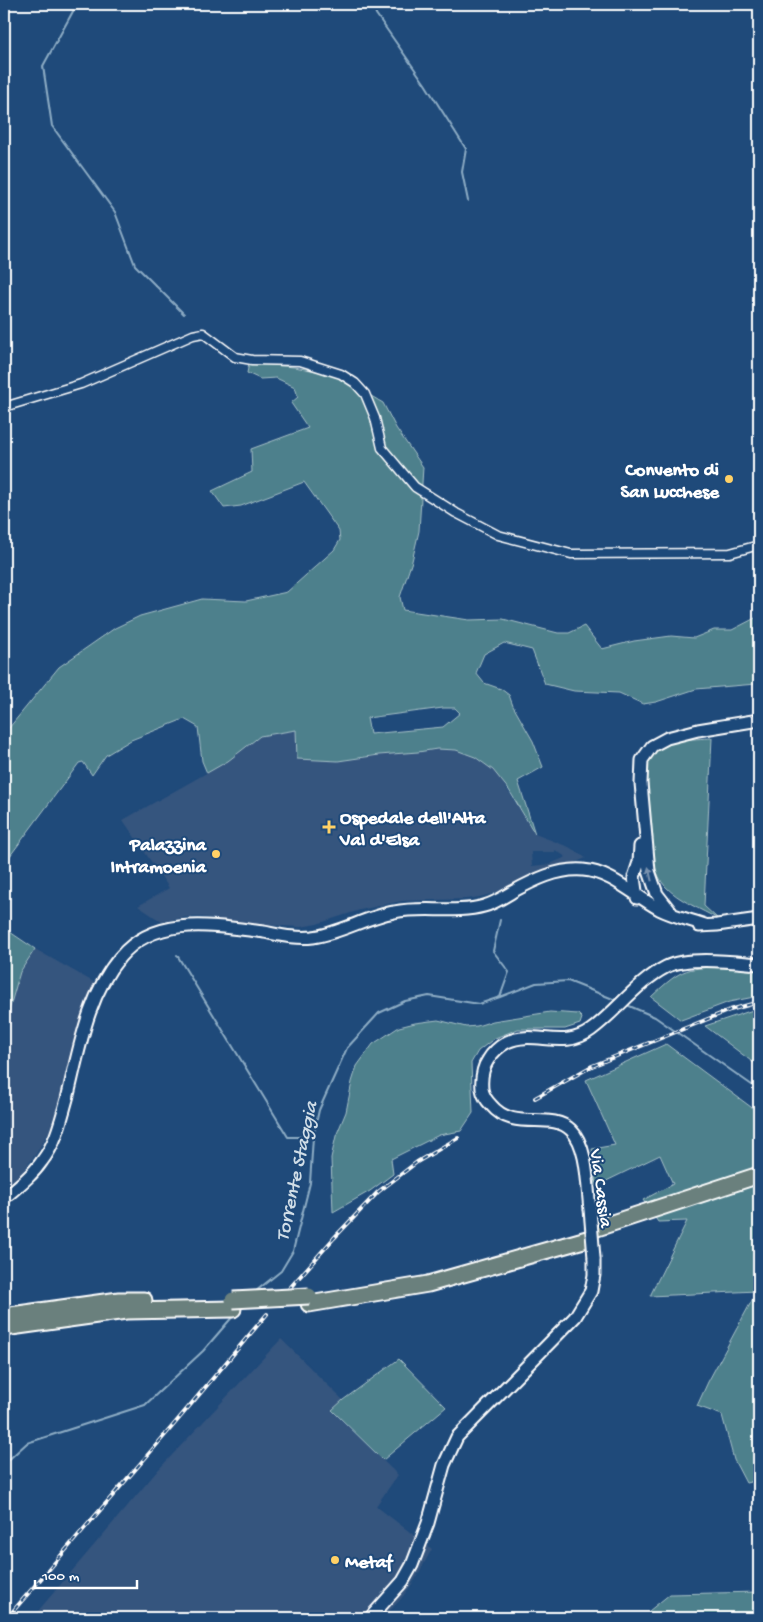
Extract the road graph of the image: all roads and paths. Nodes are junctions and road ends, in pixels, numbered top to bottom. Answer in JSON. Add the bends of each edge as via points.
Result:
{"nodes":[{"id":1,"x":4,"y":407,"type":"edge"},
{"id":2,"x":759,"y":545,"type":"edge"},
{"id":3,"x":759,"y":720,"type":"edge"},
{"id":4,"x":642,"y":760,"type":"junction"},
{"id":5,"x":634,"y":874,"type":"junction"},
{"id":6,"x":544,"y":878,"type":"junction"},
{"id":7,"x":617,"y":883,"type":"junction"},
{"id":8,"x":510,"y":893,"type":"junction"},
{"id":9,"x":636,"y":894,"type":"junction"},
{"id":10,"x":669,"y":917,"type":"junction"},
{"id":11,"x":759,"y":919,"type":"edge"},
{"id":12,"x":264,"y":932,"type":"junction"},
{"id":13,"x":759,"y":964,"type":"edge"},
{"id":14,"x":759,"y":1175,"type":"edge"},
{"id":15,"x":759,"y":1185,"type":"edge"},
{"id":16,"x":4,"y":1198,"type":"edge"},
{"id":17,"x":592,"y":1233,"type":"junction"},
{"id":18,"x":233,"y":1304,"type":"junction"},
{"id":19,"x":4,"y":1316,"type":"edge"},
{"id":20,"x":4,"y":1328,"type":"edge"},
{"id":21,"x":370,"y":1618,"type":"edge"}],
"edges":[{"from":1,"to":2,"type":"street","via":[[81,384],[193,334],[203,333],[235,357],[300,361],[355,382],[365,394],[375,418],[382,448],[415,487],[456,514],[498,535],[571,554],[730,553]]},
{"from":3,"to":4,"type":"main road","via":[[667,738],[652,746]]},
{"from":4,"to":5,"type":"main road","via":[[636,777],[640,853]]},
{"from":10,"to":4,"type":"main road","one_way":true,"via":[[650,874],[641,783]]},
{"from":5,"to":7,"type":"main road"},
{"from":5,"to":9,"type":"main road"},
{"from":6,"to":7,"type":"main road","via":[[559,871],[582,870],[601,874]]},
{"from":6,"to":8,"type":"main road"},
{"from":6,"to":10,"type":"main road","via":[[564,875],[592,878],[650,912]]},
{"from":7,"to":9,"type":"main road"},
{"from":8,"to":12,"type":"main road","via":[[472,901],[387,906],[317,930]]},
{"from":8,"to":12,"type":"main road","via":[[497,902],[478,907],[391,912],[314,937]]},
{"from":9,"to":10,"type":"main road"},
{"from":10,"to":11,"type":"main road","via":[[705,926]]},
{"from":12,"to":16,"type":"main road","via":[[202,926],[174,927],[141,939],[121,956],[101,985],[94,1003],[59,1131],[43,1161]]},
{"from":13,"to":21,"type":"main road","name":"Via Cassia","bridge":true,"via":[[708,961],[667,966],[583,1036],[561,1041],[522,1038],[508,1042],[484,1066],[482,1091],[495,1110],[516,1120],[562,1124],[578,1138],[590,1209],[594,1258],[591,1291],[575,1317],[457,1437],[444,1465],[412,1565]]},
{"from":14,"to":17,"type":"highway"},
{"from":15,"to":17,"type":"highway"},
{"from":17,"to":18,"type":"highway","via":[[428,1284],[309,1300]]},
{"from":18,"to":19,"type":"highway","via":[[119,1300]]},
{"from":18,"to":20,"type":"highway","via":[[126,1310]]}]}
